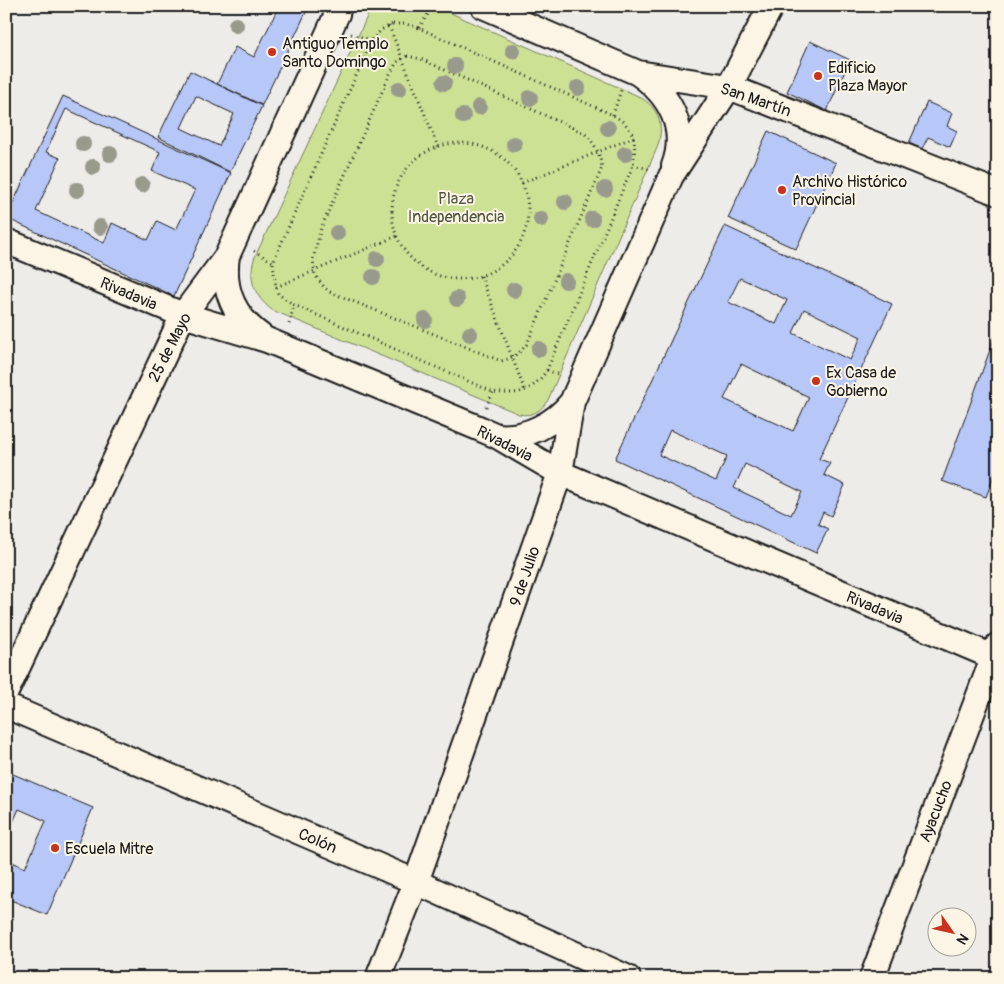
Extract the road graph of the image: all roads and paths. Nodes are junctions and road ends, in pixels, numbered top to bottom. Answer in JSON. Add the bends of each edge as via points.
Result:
{"nodes":[{"id":1,"x":433,"y":6,"type":"edge"},
{"id":2,"x":483,"y":6,"type":"edge"},
{"id":3,"x":771,"y":6,"type":"edge"},
{"id":4,"x":340,"y":9,"type":"edge"},
{"id":5,"x":389,"y":26,"type":"junction"},
{"id":6,"x":419,"y":28,"type":"junction"},
{"id":7,"x":402,"y":59,"type":"junction"},
{"id":8,"x":638,"y":73,"type":"junction"},
{"id":9,"x":729,"y":86,"type":"junction"},
{"id":10,"x":634,"y":137,"type":"junction"},
{"id":11,"x":438,"y":147,"type":"junction"},
{"id":12,"x":598,"y":152,"type":"junction"},
{"id":13,"x":671,"y":176,"type":"junction"},
{"id":14,"x":522,"y":183,"type":"junction"},
{"id":15,"x":998,"y":193,"type":"edge"},
{"id":16,"x":397,"y":236,"type":"junction"},
{"id":17,"x":6,"y":241,"type":"edge"},
{"id":18,"x":227,"y":256,"type":"junction"},
{"id":19,"x":314,"y":271,"type":"junction"},
{"id":20,"x":481,"y":276,"type":"junction"},
{"id":21,"x":276,"y":287,"type":"junction"},
{"id":22,"x":183,"y":316,"type":"junction"},
{"id":23,"x":267,"y":340,"type":"junction"},
{"id":24,"x":513,"y":359,"type":"junction"},
{"id":25,"x":525,"y":391,"type":"junction"},
{"id":26,"x":572,"y":402,"type":"junction"},
{"id":27,"x":497,"y":436,"type":"junction"},
{"id":28,"x":560,"y":473,"type":"junction"},
{"id":29,"x":996,"y":654,"type":"edge"},
{"id":30,"x":6,"y":692,"type":"edge"},
{"id":31,"x":6,"y":706,"type":"edge"},
{"id":32,"x":416,"y":882,"type":"junction"},
{"id":33,"x":378,"y":978,"type":"edge"},
{"id":34,"x":628,"y":978,"type":"edge"},
{"id":35,"x":872,"y":978,"type":"edge"}],
"edges":[{"from":1,"to":6,"type":"path"},
{"from":2,"to":8,"type":"street","name":"San Martín"},
{"from":3,"to":9,"type":"street","name":"9 de Julio"},
{"from":4,"to":18,"type":"street","name":"25 de Mayo"},
{"from":5,"to":6,"type":"path","via":[[406,24]]},
{"from":5,"to":7,"type":"path"},
{"from":5,"to":21,"type":"path","via":[[372,40],[273,262]]},
{"from":6,"to":10,"type":"path","via":[[612,115],[629,127]]},
{"from":7,"to":11,"type":"path"},
{"from":7,"to":12,"type":"path","via":[[407,56],[421,59],[584,133]]},
{"from":7,"to":19,"type":"path","via":[[390,74],[321,228],[312,259]]},
{"from":8,"to":9,"type":"street","name":"San Martín"},
{"from":8,"to":13,"type":"street","name":"9 de Julio","via":[[660,91],[676,123],[678,150]]},
{"from":9,"to":13,"type":"street","name":"9 de Julio"},
{"from":9,"to":15,"type":"street","name":"San Martín"},
{"from":10,"to":12,"type":"path"},
{"from":10,"to":25,"type":"path","via":[[633,165],[547,370],[539,382]]},
{"from":11,"to":14,"type":"path","via":[[466,142],[488,148],[507,160]]},
{"from":11,"to":16,"type":"path","via":[[421,155],[404,172],[394,192],[392,216]]},
{"from":12,"to":14,"type":"path"},
{"from":12,"to":24,"type":"path","via":[[602,168],[527,344]]},
{"from":13,"to":26,"type":"street","name":"9 de Julio"},
{"from":14,"to":20,"type":"path","via":[[528,197],[528,219],[523,238],[510,258],[493,272]]},
{"from":16,"to":19,"type":"path"},
{"from":16,"to":20,"type":"path","via":[[410,258],[428,272],[451,279]]},
{"from":17,"to":22,"type":"street","name":"Rivadavia"},
{"from":18,"to":22,"type":"street","name":"25 de Mayo"},
{"from":18,"to":23,"type":"street","via":[[228,295],[240,317]]},
{"from":19,"to":21,"type":"path"},
{"from":19,"to":24,"type":"path","via":[[330,292],[501,362]]},
{"from":20,"to":24,"type":"path"},
{"from":21,"to":25,"type":"path","via":[[278,294],[294,305],[493,392],[512,394]]},
{"from":22,"to":23,"type":"street","name":"Rivadavia"},
{"from":22,"to":30,"type":"street","name":"25 de Mayo"},
{"from":23,"to":27,"type":"street","name":"Rivadavia"},
{"from":24,"to":25,"type":"path"},
{"from":26,"to":27,"type":"street","via":[[557,417],[537,429],[513,437]]},
{"from":26,"to":28,"type":"street","name":"9 de Julio"},
{"from":27,"to":28,"type":"street","name":"Rivadavia"},
{"from":28,"to":29,"type":"street","name":"Rivadavia"},
{"from":28,"to":32,"type":"street","name":"9 de Julio"},
{"from":29,"to":35,"type":"street","name":"Ayacucho"},
{"from":31,"to":32,"type":"street","name":"Colón"},
{"from":32,"to":33,"type":"street","name":"9 de Julio"},
{"from":32,"to":34,"type":"street","name":"Colón"}]}
